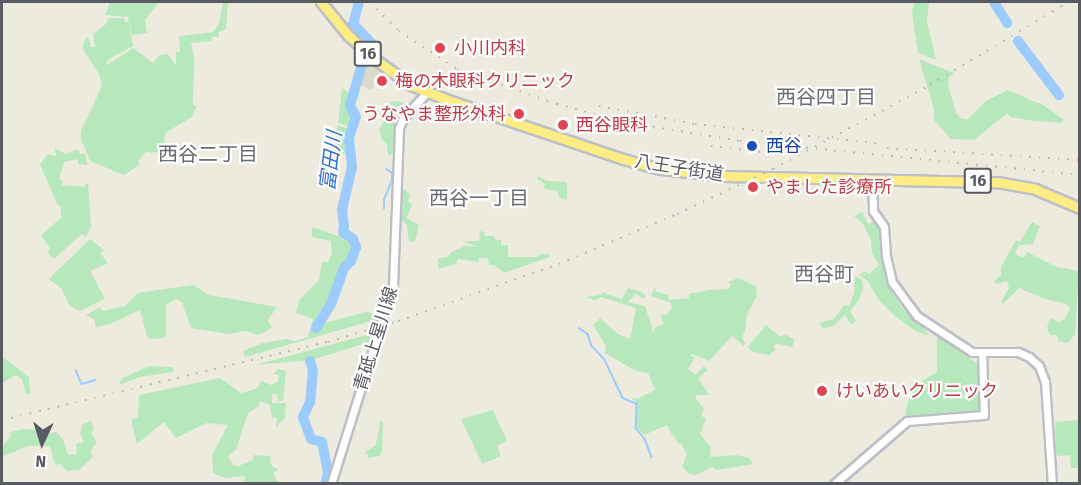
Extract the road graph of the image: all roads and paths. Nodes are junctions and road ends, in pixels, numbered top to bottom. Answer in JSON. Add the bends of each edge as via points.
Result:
{"nodes":[{"id":1,"x":321,"y":2,"type":"edge"},
{"id":2,"x":426,"y":93,"type":"junction"},
{"id":3,"x":872,"y":179,"type":"junction"},
{"id":4,"x":1080,"y":208,"type":"edge"},
{"id":5,"x":982,"y":353,"type":"junction"},
{"id":6,"x":331,"y":483,"type":"edge"},
{"id":7,"x":834,"y":483,"type":"edge"},
{"id":8,"x":1052,"y":483,"type":"edge"}],
"edges":[{"from":1,"to":2,"type":"highway","name":"八王子街道","number":"16","via":[[348,35],[390,73]]},
{"from":2,"to":3,"type":"highway","name":"八王子街道","number":"16","via":[[661,169],[725,176]]},
{"from":2,"to":6,"type":"street","name":"青砥上星川線","via":[[399,128],[393,285]]},
{"from":3,"to":4,"type":"highway","name":"八王子街道","number":"16","via":[[1012,184],[1048,193]]},
{"from":3,"to":5,"type":"street","via":[[873,211],[884,227],[886,256],[896,290],[917,316],[966,349]]},
{"from":5,"to":7,"type":"street","via":[[984,414],[907,421]]},
{"from":5,"to":8,"type":"street","via":[[1018,352],[1039,366],[1045,382]]}]}
